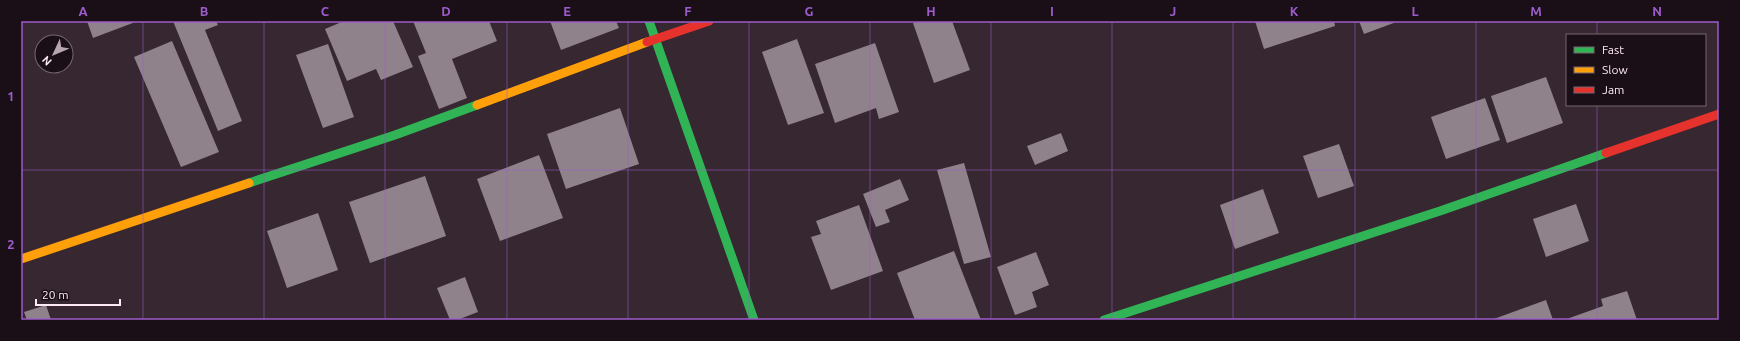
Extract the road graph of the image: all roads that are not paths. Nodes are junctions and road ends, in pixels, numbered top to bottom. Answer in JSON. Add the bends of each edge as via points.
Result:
{"nodes":[{"id":1,"x":648,"y":21,"type":"edge"},
{"id":2,"x":709,"y":21,"type":"edge"},
{"id":3,"x":655,"y":39,"type":"junction"},
{"id":4,"x":1719,"y":114,"type":"edge"},
{"id":5,"x":21,"y":259,"type":"edge"},
{"id":6,"x":754,"y":320,"type":"edge"},
{"id":7,"x":1104,"y":320,"type":"edge"}],
"edges":[{"from":1,"to":3,"type":"street"},
{"from":2,"to":3,"type":"street"},
{"from":3,"to":5,"type":"street","via":[[395,135]]},
{"from":3,"to":6,"type":"street"},
{"from":4,"to":7,"type":"street","via":[[1440,211]]}]}
